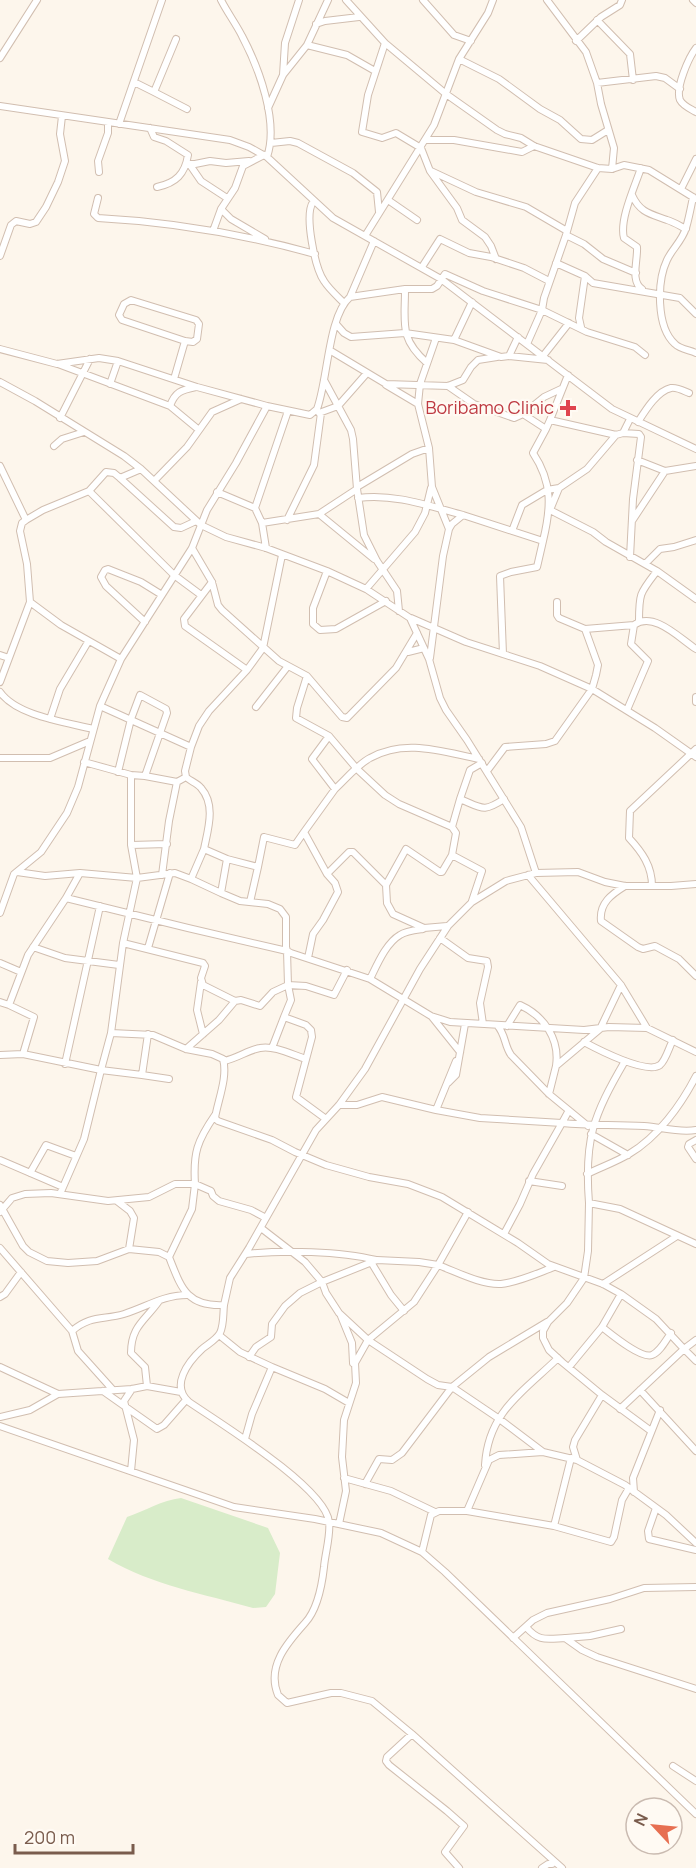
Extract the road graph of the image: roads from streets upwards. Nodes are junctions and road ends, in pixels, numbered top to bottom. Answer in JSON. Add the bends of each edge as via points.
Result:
{"nodes":[{"id":1,"x":37,"y":0,"type":"edge"},
{"id":2,"x":162,"y":0,"type":"edge"},
{"id":3,"x":221,"y":0,"type":"edge"},
{"id":4,"x":299,"y":0,"type":"edge"},
{"id":5,"x":327,"y":0,"type":"edge"},
{"id":6,"x":346,"y":0,"type":"edge"},
{"id":7,"x":423,"y":0,"type":"edge"},
{"id":8,"x":493,"y":0,"type":"edge"},
{"id":9,"x":547,"y":0,"type":"edge"},
{"id":10,"x":622,"y":0,"type":"edge"},
{"id":11,"x":693,"y":0,"type":"edge"},
{"id":12,"x":696,"y":3,"type":"edge"},
{"id":13,"x":359,"y":16,"type":"junction"},
{"id":14,"x":597,"y":20,"type":"junction"},
{"id":15,"x":315,"y":25,"type":"junction"},
{"id":16,"x":176,"y":39,"type":"dead end"},
{"id":17,"x":471,"y":41,"type":"junction"},
{"id":18,"x":576,"y":41,"type":"junction"},
{"id":19,"x":385,"y":43,"type":"junction"},
{"id":20,"x":307,"y":45,"type":"junction"},
{"id":21,"x":696,"y":48,"type":"edge"},
{"id":22,"x":0,"y":58,"type":"edge"},
{"id":23,"x":459,"y":59,"type":"junction"},
{"id":24,"x":375,"y":71,"type":"junction"},
{"id":25,"x":283,"y":75,"type":"junction"},
{"id":26,"x":633,"y":80,"type":"junction"},
{"id":27,"x":134,"y":82,"type":"junction"},
{"id":28,"x":597,"y":83,"type":"junction"},
{"id":29,"x":680,"y":89,"type":"junction"},
{"id":30,"x":154,"y":92,"type":"junction"},
{"id":31,"x":447,"y":94,"type":"junction"},
{"id":32,"x":0,"y":106,"type":"edge"},
{"id":33,"x":188,"y":109,"type":"dead end"},
{"id":34,"x":268,"y":109,"type":"junction"},
{"id":35,"x":696,"y":111,"type":"edge"},
{"id":36,"x":62,"y":116,"type":"junction"},
{"id":37,"x":108,"y":122,"type":"junction"},
{"id":38,"x":119,"y":124,"type":"junction"},
{"id":39,"x":150,"y":128,"type":"junction"},
{"id":40,"x":608,"y":130,"type":"junction"},
{"id":41,"x":425,"y":140,"type":"junction"},
{"id":42,"x":271,"y":143,"type":"junction"},
{"id":43,"x":534,"y":146,"type":"junction"},
{"id":44,"x":421,"y":148,"type":"junction"},
{"id":45,"x":265,"y":156,"type":"junction"},
{"id":46,"x":696,"y":159,"type":"edge"},
{"id":47,"x":250,"y":160,"type":"junction"},
{"id":48,"x":188,"y":164,"type":"junction"},
{"id":49,"x":598,"y":168,"type":"junction"},
{"id":50,"x":641,"y":168,"type":"junction"},
{"id":51,"x":612,"y":169,"type":"junction"},
{"id":52,"x":430,"y":171,"type":"junction"},
{"id":53,"x":99,"y":172,"type":"dead end"},
{"id":54,"x":157,"y":187,"type":"dead end"},
{"id":55,"x":681,"y":189,"type":"junction"},
{"id":56,"x":632,"y":195,"type":"junction"},
{"id":57,"x":98,"y":198,"type":"dead end"},
{"id":58,"x":227,"y":198,"type":"junction"},
{"id":59,"x":694,"y":198,"type":"edge"},
{"id":60,"x":388,"y":200,"type":"junction"},
{"id":61,"x":313,"y":202,"type":"junction"},
{"id":62,"x":221,"y":209,"type":"junction"},
{"id":63,"x":380,"y":213,"type":"junction"},
{"id":64,"x":231,"y":219,"type":"junction"},
{"id":65,"x":417,"y":220,"type":"dead end"},
{"id":66,"x":686,"y":229,"type":"junction"},
{"id":67,"x":213,"y":231,"type":"junction"},
{"id":68,"x":228,"y":233,"type":"junction"},
{"id":69,"x":567,"y":233,"type":"junction"},
{"id":70,"x":365,"y":236,"type":"junction"},
{"id":71,"x":374,"y":241,"type":"junction"},
{"id":72,"x":271,"y":242,"type":"junction"},
{"id":73,"x":1,"y":247,"type":"edge"},
{"id":74,"x":315,"y":254,"type":"junction"},
{"id":75,"x":0,"y":256,"type":"edge"},
{"id":76,"x":496,"y":259,"type":"junction"},
{"id":77,"x":556,"y":263,"type":"junction"},
{"id":78,"x":422,"y":267,"type":"junction"},
{"id":79,"x":636,"y":273,"type":"junction"},
{"id":80,"x":585,"y":276,"type":"junction"},
{"id":81,"x":441,"y":279,"type":"junction"},
{"id":82,"x":549,"y":281,"type":"junction"},
{"id":83,"x":405,"y":289,"type":"junction"},
{"id":84,"x":646,"y":292,"type":"junction"},
{"id":85,"x":658,"y":294,"type":"junction"},
{"id":86,"x":350,"y":297,"type":"junction"},
{"id":87,"x":544,"y":298,"type":"junction"},
{"id":88,"x":472,"y":302,"type":"junction"},
{"id":89,"x":344,"y":303,"type":"junction"},
{"id":90,"x":533,"y":307,"type":"junction"},
{"id":91,"x":542,"y":310,"type":"junction"},
{"id":92,"x":696,"y":314,"type":"edge"},
{"id":93,"x":569,"y":323,"type":"junction"},
{"id":94,"x":336,"y":324,"type":"junction"},
{"id":95,"x":581,"y":327,"type":"junction"},
{"id":96,"x":405,"y":333,"type":"junction"},
{"id":97,"x":518,"y":337,"type":"junction"},
{"id":98,"x":436,"y":338,"type":"junction"},
{"id":99,"x":454,"y":340,"type":"junction"},
{"id":100,"x":185,"y":341,"type":"junction"},
{"id":101,"x":527,"y":344,"type":"junction"},
{"id":102,"x":0,"y":349,"type":"edge"},
{"id":103,"x":331,"y":351,"type":"junction"},
{"id":104,"x":696,"y":353,"type":"edge"},
{"id":105,"x":645,"y":355,"type":"dead end"},
{"id":106,"x":509,"y":356,"type":"junction"},
{"id":107,"x":501,"y":357,"type":"junction"},
{"id":108,"x":546,"y":358,"type":"junction"},
{"id":109,"x":90,"y":359,"type":"junction"},
{"id":110,"x":118,"y":361,"type":"junction"},
{"id":111,"x":427,"y":363,"type":"junction"},
{"id":112,"x":57,"y":364,"type":"junction"},
{"id":113,"x":367,"y":373,"type":"junction"},
{"id":114,"x":82,"y":374,"type":"junction"},
{"id":115,"x":568,"y":375,"type":"junction"},
{"id":116,"x":174,"y":379,"type":"junction"},
{"id":117,"x":324,"y":380,"type":"junction"},
{"id":118,"x":463,"y":380,"type":"junction"},
{"id":119,"x":0,"y":382,"type":"edge"},
{"id":120,"x":110,"y":384,"type":"junction"},
{"id":121,"x":386,"y":384,"type":"junction"},
{"id":122,"x":420,"y":384,"type":"junction"},
{"id":123,"x":448,"y":386,"type":"junction"},
{"id":124,"x":197,"y":387,"type":"junction"},
{"id":125,"x":561,"y":389,"type":"junction"},
{"id":126,"x":689,"y":393,"type":"dead end"},
{"id":127,"x":460,"y":395,"type":"junction"},
{"id":128,"x":242,"y":398,"type":"junction"},
{"id":129,"x":418,"y":404,"type":"junction"},
{"id":130,"x":170,"y":406,"type":"junction"},
{"id":131,"x":267,"y":406,"type":"junction"},
{"id":132,"x":338,"y":406,"type":"junction"},
{"id":133,"x":288,"y":411,"type":"junction"},
{"id":134,"x":321,"y":413,"type":"junction"},
{"id":135,"x":523,"y":414,"type":"junction"},
{"id":136,"x":310,"y":415,"type":"junction"},
{"id":137,"x":60,"y":418,"type":"junction"},
{"id":138,"x":630,"y":419,"type":"junction"},
{"id":139,"x":550,"y":420,"type":"junction"},
{"id":140,"x":638,"y":422,"type":"junction"},
{"id":141,"x":546,"y":429,"type":"junction"},
{"id":142,"x":199,"y":430,"type":"junction"},
{"id":143,"x":84,"y":432,"type":"junction"},
{"id":144,"x":620,"y":434,"type":"junction"},
{"id":145,"x":54,"y":446,"type":"dead end"},
{"id":146,"x":429,"y":448,"type":"junction"},
{"id":147,"x":696,"y":449,"type":"edge"},
{"id":148,"x":637,"y":460,"type":"junction"},
{"id":149,"x":0,"y":466,"type":"edge"},
{"id":150,"x":696,"y":466,"type":"edge"},
{"id":151,"x":141,"y":469,"type":"junction"},
{"id":152,"x":665,"y":471,"type":"junction"},
{"id":153,"x":120,"y":478,"type":"junction"},
{"id":154,"x":154,"y":481,"type":"junction"},
{"id":155,"x":432,"y":487,"type":"junction"},
{"id":156,"x":559,"y":488,"type":"junction"},
{"id":157,"x":547,"y":489,"type":"junction"},
{"id":158,"x":89,"y":491,"type":"junction"},
{"id":159,"x":217,"y":492,"type":"junction"},
{"id":160,"x":356,"y":492,"type":"junction"},
{"id":161,"x":427,"y":505,"type":"junction"},
{"id":162,"x":255,"y":508,"type":"junction"},
{"id":163,"x":441,"y":509,"type":"junction"},
{"id":164,"x":550,"y":510,"type":"junction"},
{"id":165,"x":320,"y":514,"type":"junction"},
{"id":166,"x":463,"y":515,"type":"junction"},
{"id":167,"x":26,"y":520,"type":"junction"},
{"id":168,"x":287,"y":520,"type":"junction"},
{"id":169,"x":632,"y":521,"type":"junction"},
{"id":170,"x":198,"y":523,"type":"junction"},
{"id":171,"x":262,"y":523,"type":"junction"},
{"id":172,"x":448,"y":529,"type":"junction"},
{"id":173,"x":512,"y":531,"type":"junction"},
{"id":174,"x":696,"y":540,"type":"edge"},
{"id":175,"x":543,"y":541,"type":"junction"},
{"id":176,"x":266,"y":548,"type":"junction"},
{"id":177,"x":192,"y":549,"type":"junction"},
{"id":178,"x":282,"y":555,"type":"junction"},
{"id":179,"x":630,"y":557,"type":"junction"},
{"id":180,"x":377,"y":561,"type":"junction"},
{"id":181,"x":645,"y":564,"type":"junction"},
{"id":182,"x":383,"y":568,"type":"junction"},
{"id":183,"x":327,"y":571,"type":"junction"},
{"id":184,"x":657,"y":571,"type":"junction"},
{"id":185,"x":174,"y":574,"type":"junction"},
{"id":186,"x":212,"y":582,"type":"junction"},
{"id":187,"x":366,"y":589,"type":"junction"},
{"id":188,"x":162,"y":595,"type":"junction"},
{"id":189,"x":201,"y":595,"type":"junction"},
{"id":190,"x":696,"y":599,"type":"edge"},
{"id":191,"x":386,"y":601,"type":"junction"},
{"id":192,"x":30,"y":602,"type":"junction"},
{"id":193,"x":557,"y":602,"type":"dead end"},
{"id":194,"x":399,"y":611,"type":"junction"},
{"id":195,"x":410,"y":618,"type":"junction"},
{"id":196,"x":145,"y":622,"type":"junction"},
{"id":197,"x":637,"y":623,"type":"junction"},
{"id":198,"x":432,"y":627,"type":"junction"},
{"id":199,"x":585,"y":629,"type":"junction"},
{"id":200,"x":417,"y":633,"type":"junction"},
{"id":201,"x":88,"y":642,"type":"junction"},
{"id":202,"x":263,"y":648,"type":"junction"},
{"id":203,"x":424,"y":648,"type":"junction"},
{"id":204,"x":696,"y":649,"type":"edge"},
{"id":205,"x":408,"y":652,"type":"junction"},
{"id":206,"x":503,"y":654,"type":"junction"},
{"id":207,"x":0,"y":655,"type":"edge"},
{"id":208,"x":9,"y":658,"type":"junction"},
{"id":209,"x":122,"y":659,"type":"junction"},
{"id":210,"x":429,"y":659,"type":"junction"},
{"id":211,"x":288,"y":666,"type":"junction"},
{"id":212,"x":248,"y":670,"type":"junction"},
{"id":213,"x":307,"y":676,"type":"junction"},
{"id":214,"x":0,"y":682,"type":"edge"},
{"id":215,"x":592,"y":688,"type":"junction"},
{"id":216,"x":0,"y":692,"type":"edge"},
{"id":217,"x":696,"y":696,"type":"edge"},
{"id":218,"x":0,"y":701,"type":"edge"},
{"id":219,"x":696,"y":702,"type":"edge"},
{"id":220,"x":10,"y":704,"type":"junction"},
{"id":221,"x":100,"y":706,"type":"junction"},
{"id":222,"x":256,"y":707,"type":"dead end"},
{"id":223,"x":627,"y":710,"type":"junction"},
{"id":224,"x":50,"y":719,"type":"junction"},
{"id":225,"x":131,"y":719,"type":"junction"},
{"id":226,"x":93,"y":729,"type":"junction"},
{"id":227,"x":159,"y":731,"type":"junction"},
{"id":228,"x":329,"y":736,"type":"junction"},
{"id":229,"x":90,"y":741,"type":"junction"},
{"id":230,"x":191,"y":747,"type":"junction"},
{"id":231,"x":694,"y":753,"type":"edge"},
{"id":232,"x":0,"y":758,"type":"edge"},
{"id":233,"x":481,"y":761,"type":"junction"},
{"id":234,"x":84,"y":762,"type":"junction"},
{"id":235,"x":357,"y":769,"type":"junction"},
{"id":236,"x":487,"y":771,"type":"junction"},
{"id":237,"x":118,"y":772,"type":"junction"},
{"id":238,"x":131,"y":775,"type":"junction"},
{"id":239,"x":145,"y":776,"type":"junction"},
{"id":240,"x":186,"y":777,"type":"junction"},
{"id":241,"x":177,"y":782,"type":"junction"},
{"id":242,"x":335,"y":789,"type":"junction"},
{"id":243,"x":460,"y":799,"type":"junction"},
{"id":244,"x":504,"y":799,"type":"junction"},
{"id":245,"x":452,"y":827,"type":"junction"},
{"id":246,"x":304,"y":832,"type":"junction"},
{"id":247,"x":167,"y":844,"type":"junction"},
{"id":248,"x":131,"y":845,"type":"junction"},
{"id":249,"x":204,"y":849,"type":"junction"},
{"id":250,"x":452,"y":855,"type":"junction"},
{"id":251,"x":227,"y":859,"type":"junction"},
{"id":252,"x":258,"y":867,"type":"junction"},
{"id":253,"x":16,"y":872,"type":"junction"},
{"id":254,"x":80,"y":873,"type":"junction"},
{"id":255,"x":170,"y":873,"type":"junction"},
{"id":256,"x":536,"y":873,"type":"junction"},
{"id":257,"x":327,"y":874,"type":"junction"},
{"id":258,"x":162,"y":875,"type":"junction"},
{"id":259,"x":528,"y":875,"type":"junction"},
{"id":260,"x":137,"y":878,"type":"junction"},
{"id":261,"x":191,"y":879,"type":"junction"},
{"id":262,"x":696,"y":884,"type":"edge"},
{"id":263,"x":386,"y":885,"type":"junction"},
{"id":264,"x":625,"y":886,"type":"junction"},
{"id":265,"x":652,"y":886,"type":"junction"},
{"id":266,"x":0,"y":888,"type":"edge"},
{"id":267,"x":221,"y":893,"type":"junction"},
{"id":268,"x":6,"y":894,"type":"junction"},
{"id":269,"x":66,"y":898,"type":"junction"},
{"id":270,"x":250,"y":902,"type":"junction"},
{"id":271,"x":472,"y":902,"type":"junction"},
{"id":272,"x":100,"y":906,"type":"junction"},
{"id":273,"x":129,"y":912,"type":"junction"},
{"id":274,"x":0,"y":913,"type":"edge"},
{"id":275,"x":155,"y":920,"type":"junction"},
{"id":276,"x":448,"y":926,"type":"junction"},
{"id":277,"x":424,"y":928,"type":"junction"},
{"id":278,"x":440,"y":938,"type":"junction"},
{"id":279,"x":123,"y":943,"type":"junction"},
{"id":280,"x":33,"y":946,"type":"junction"},
{"id":281,"x":148,"y":948,"type":"junction"},
{"id":282,"x":288,"y":951,"type":"junction"},
{"id":283,"x":308,"y":958,"type":"junction"},
{"id":284,"x":88,"y":962,"type":"junction"},
{"id":285,"x":0,"y":963,"type":"edge"},
{"id":286,"x":119,"y":965,"type":"junction"},
{"id":287,"x":347,"y":970,"type":"junction"},
{"id":288,"x":21,"y":972,"type":"junction"},
{"id":289,"x":696,"y":976,"type":"edge"},
{"id":290,"x":370,"y":979,"type":"junction"},
{"id":291,"x":201,"y":982,"type":"junction"},
{"id":292,"x":288,"y":985,"type":"junction"},
{"id":293,"x":621,"y":985,"type":"junction"},
{"id":294,"x":402,"y":999,"type":"junction"},
{"id":295,"x":235,"y":1001,"type":"junction"},
{"id":296,"x":0,"y":1002,"type":"edge"},
{"id":297,"x":9,"y":1005,"type":"junction"},
{"id":298,"x":431,"y":1016,"type":"junction"},
{"id":299,"x":284,"y":1017,"type":"junction"},
{"id":300,"x":465,"y":1024,"type":"junction"},
{"id":301,"x":483,"y":1024,"type":"junction"},
{"id":302,"x":497,"y":1025,"type":"junction"},
{"id":303,"x":507,"y":1026,"type":"junction"},
{"id":304,"x":548,"y":1027,"type":"junction"},
{"id":305,"x":647,"y":1028,"type":"junction"},
{"id":306,"x":600,"y":1029,"type":"junction"},
{"id":307,"x":111,"y":1033,"type":"junction"},
{"id":308,"x":147,"y":1034,"type":"junction"},
{"id":309,"x":203,"y":1034,"type":"junction"},
{"id":310,"x":673,"y":1040,"type":"junction"},
{"id":311,"x":584,"y":1042,"type":"junction"},
{"id":312,"x":272,"y":1048,"type":"junction"},
{"id":313,"x":186,"y":1049,"type":"junction"},
{"id":314,"x":696,"y":1052,"type":"edge"},
{"id":315,"x":23,"y":1054,"type":"junction"},
{"id":316,"x":460,"y":1054,"type":"junction"},
{"id":317,"x":0,"y":1055,"type":"edge"},
{"id":318,"x":306,"y":1059,"type":"junction"},
{"id":319,"x":224,"y":1061,"type":"junction"},
{"id":320,"x":625,"y":1061,"type":"junction"},
{"id":321,"x":65,"y":1064,"type":"junction"},
{"id":322,"x":556,"y":1066,"type":"junction"},
{"id":323,"x":101,"y":1070,"type":"junction"},
{"id":324,"x":142,"y":1075,"type":"junction"},
{"id":325,"x":696,"y":1076,"type":"edge"},
{"id":326,"x":169,"y":1079,"type":"dead end"},
{"id":327,"x":549,"y":1094,"type":"junction"},
{"id":328,"x":339,"y":1105,"type":"junction"},
{"id":329,"x":436,"y":1110,"type":"junction"},
{"id":330,"x":568,"y":1112,"type":"junction"},
{"id":331,"x":216,"y":1114,"type":"junction"},
{"id":332,"x":326,"y":1119,"type":"junction"},
{"id":333,"x":562,"y":1123,"type":"junction"},
{"id":334,"x":591,"y":1126,"type":"junction"},
{"id":335,"x":659,"y":1128,"type":"junction"},
{"id":336,"x":696,"y":1130,"type":"edge"},
{"id":337,"x":591,"y":1134,"type":"junction"},
{"id":338,"x":696,"y":1140,"type":"edge"},
{"id":339,"x":303,"y":1154,"type":"junction"},
{"id":340,"x":628,"y":1155,"type":"junction"},
{"id":341,"x":76,"y":1156,"type":"junction"},
{"id":342,"x":696,"y":1159,"type":"edge"},
{"id":343,"x":0,"y":1160,"type":"edge"},
{"id":344,"x":30,"y":1173,"type":"junction"},
{"id":345,"x":586,"y":1174,"type":"junction"},
{"id":346,"x":529,"y":1181,"type":"junction"},
{"id":347,"x":195,"y":1184,"type":"junction"},
{"id":348,"x":63,"y":1186,"type":"junction"},
{"id":349,"x":562,"y":1186,"type":"dead end"},
{"id":350,"x":60,"y":1194,"type":"junction"},
{"id":351,"x":116,"y":1200,"type":"junction"},
{"id":352,"x":589,"y":1203,"type":"junction"},
{"id":353,"x":1,"y":1209,"type":"edge"},
{"id":354,"x":468,"y":1212,"type":"junction"},
{"id":355,"x":266,"y":1218,"type":"junction"},
{"id":356,"x":261,"y":1227,"type":"junction"},
{"id":357,"x":504,"y":1234,"type":"junction"},
{"id":358,"x":677,"y":1236,"type":"junction"},
{"id":359,"x":696,"y":1244,"type":"edge"},
{"id":360,"x":0,"y":1248,"type":"edge"},
{"id":361,"x":129,"y":1249,"type":"junction"},
{"id":362,"x":293,"y":1252,"type":"junction"},
{"id":363,"x":246,"y":1254,"type":"junction"},
{"id":364,"x":169,"y":1257,"type":"junction"},
{"id":365,"x":374,"y":1261,"type":"junction"},
{"id":366,"x":438,"y":1265,"type":"junction"},
{"id":367,"x":554,"y":1267,"type":"junction"},
{"id":368,"x":21,"y":1272,"type":"junction"},
{"id":369,"x":584,"y":1278,"type":"junction"},
{"id":370,"x":322,"y":1282,"type":"junction"},
{"id":371,"x":603,"y":1284,"type":"junction"},
{"id":372,"x":621,"y":1294,"type":"junction"},
{"id":373,"x":187,"y":1295,"type":"junction"},
{"id":374,"x":0,"y":1297,"type":"edge"},
{"id":375,"x":159,"y":1299,"type":"junction"},
{"id":376,"x":224,"y":1305,"type":"junction"},
{"id":377,"x":404,"y":1311,"type":"junction"},
{"id":378,"x":339,"y":1313,"type":"junction"},
{"id":379,"x":548,"y":1322,"type":"junction"},
{"id":380,"x":602,"y":1327,"type":"junction"},
{"id":381,"x":72,"y":1331,"type":"junction"},
{"id":382,"x":671,"y":1333,"type":"junction"},
{"id":383,"x":219,"y":1335,"type":"junction"},
{"id":384,"x":369,"y":1340,"type":"junction"},
{"id":385,"x":696,"y":1340,"type":"edge"},
{"id":386,"x":684,"y":1349,"type":"junction"},
{"id":387,"x":249,"y":1356,"type":"junction"},
{"id":388,"x":558,"y":1358,"type":"junction"},
{"id":389,"x":696,"y":1361,"type":"edge"},
{"id":390,"x":0,"y":1367,"type":"edge"},
{"id":391,"x":272,"y":1367,"type":"junction"},
{"id":392,"x":569,"y":1367,"type":"junction"},
{"id":393,"x":354,"y":1368,"type":"junction"},
{"id":394,"x":147,"y":1386,"type":"junction"},
{"id":395,"x":452,"y":1388,"type":"junction"},
{"id":396,"x":132,"y":1389,"type":"junction"},
{"id":397,"x":103,"y":1390,"type":"junction"},
{"id":398,"x":113,"y":1390,"type":"junction"},
{"id":399,"x":640,"y":1390,"type":"junction"},
{"id":400,"x":181,"y":1392,"type":"junction"},
{"id":401,"x":58,"y":1394,"type":"junction"},
{"id":402,"x":602,"y":1395,"type":"junction"},
{"id":403,"x":186,"y":1400,"type":"junction"},
{"id":404,"x":349,"y":1402,"type":"junction"},
{"id":405,"x":126,"y":1407,"type":"junction"},
{"id":406,"x":620,"y":1409,"type":"junction"},
{"id":407,"x":660,"y":1410,"type":"junction"},
{"id":408,"x":0,"y":1417,"type":"edge"},
{"id":409,"x":498,"y":1418,"type":"junction"},
{"id":410,"x":0,"y":1426,"type":"edge"},
{"id":411,"x":651,"y":1431,"type":"junction"},
{"id":412,"x":245,"y":1439,"type":"junction"},
{"id":413,"x":696,"y":1451,"type":"edge"},
{"id":414,"x":543,"y":1452,"type":"junction"},
{"id":415,"x":574,"y":1459,"type":"junction"},
{"id":416,"x":485,"y":1468,"type":"junction"},
{"id":417,"x":131,"y":1471,"type":"junction"},
{"id":418,"x":344,"y":1478,"type":"junction"},
{"id":419,"x":365,"y":1484,"type":"junction"},
{"id":420,"x":631,"y":1490,"type":"junction"},
{"id":421,"x":656,"y":1508,"type":"junction"},
{"id":422,"x":467,"y":1511,"type":"junction"},
{"id":423,"x":435,"y":1512,"type":"junction"},
{"id":424,"x":329,"y":1522,"type":"junction"},
{"id":425,"x":339,"y":1524,"type":"junction"},
{"id":426,"x":554,"y":1526,"type":"junction"},
{"id":427,"x":696,"y":1543,"type":"edge"},
{"id":428,"x":696,"y":1550,"type":"edge"},
{"id":429,"x":422,"y":1552,"type":"junction"},
{"id":430,"x":696,"y":1587,"type":"edge"},
{"id":431,"x":526,"y":1627,"type":"junction"},
{"id":432,"x":621,"y":1629,"type":"dead end"},
{"id":433,"x":513,"y":1638,"type":"junction"},
{"id":434,"x":565,"y":1638,"type":"junction"},
{"id":435,"x":696,"y":1689,"type":"edge"},
{"id":436,"x":412,"y":1734,"type":"junction"},
{"id":437,"x":673,"y":1766,"type":"dead end"},
{"id":438,"x":696,"y":1780,"type":"edge"},
{"id":439,"x":696,"y":1814,"type":"edge"},
{"id":440,"x":553,"y":1864,"type":"edge"},
{"id":441,"x":459,"y":1868,"type":"edge"},
{"id":442,"x":542,"y":1868,"type":"edge"},
{"id":443,"x":562,"y":1868,"type":"edge"}],
"edges":[{"from":1,"to":22,"type":"street"},
{"from":2,"to":27,"type":"street"},
{"from":3,"to":34,"type":"street","via":[[246,44]]},
{"from":4,"to":25,"type":"street","via":[[285,43]]},
{"from":5,"to":15,"type":"street"},
{"from":6,"to":13,"type":"street"},
{"from":7,"to":17,"type":"street","via":[[454,34]]},
{"from":8,"to":17,"type":"street"},
{"from":9,"to":18,"type":"street"},
{"from":10,"to":14,"type":"street"},
{"from":11,"to":12,"type":"street"},
{"from":13,"to":15,"type":"street"},
{"from":13,"to":19,"type":"street"},
{"from":14,"to":18,"type":"street"},
{"from":14,"to":26,"type":"street","via":[[630,54]]},
{"from":15,"to":20,"type":"street"},
{"from":16,"to":30,"type":"street"},
{"from":17,"to":23,"type":"street"},
{"from":18,"to":28,"type":"street","via":[[590,59]]},
{"from":19,"to":24,"type":"street"},
{"from":19,"to":31,"type":"street"},
{"from":20,"to":24,"type":"street","via":[[343,54]]},
{"from":20,"to":25,"type":"street"},
{"from":21,"to":29,"type":"street"},
{"from":23,"to":31,"type":"street"},
{"from":23,"to":40,"type":"street","via":[[499,79],[581,139],[592,140]]},
{"from":24,"to":44,"type":"street","via":[[362,132],[382,138],[396,134]]},
{"from":25,"to":34,"type":"street"},
{"from":26,"to":28,"type":"street"},
{"from":26,"to":29,"type":"street","via":[[661,77]]},
{"from":27,"to":30,"type":"street"},
{"from":27,"to":38,"type":"street"},
{"from":28,"to":40,"type":"street"},
{"from":29,"to":35,"type":"street","via":[[682,103]]},
{"from":30,"to":33,"type":"street"},
{"from":31,"to":41,"type":"street"},
{"from":31,"to":43,"type":"street","via":[[501,132]]},
{"from":32,"to":36,"type":"street"},
{"from":34,"to":42,"type":"street"},
{"from":36,"to":37,"type":"street"},
{"from":36,"to":73,"type":"street","via":[[60,140],[65,161],[58,182],[41,216],[32,224],[14,222]]},
{"from":37,"to":38,"type":"street"},
{"from":37,"to":53,"type":"street"},
{"from":38,"to":39,"type":"street"},
{"from":39,"to":45,"type":"street","via":[[230,140]]},
{"from":39,"to":48,"type":"street","via":[[154,137],[188,153]]},
{"from":40,"to":51,"type":"street","via":[[614,148]]},
{"from":41,"to":43,"type":"street","via":[[454,140],[522,152]]},
{"from":41,"to":44,"type":"street"},
{"from":42,"to":45,"type":"street"},
{"from":42,"to":63,"type":"street","via":[[296,142],[353,173],[377,192]]},
{"from":43,"to":49,"type":"street"},
{"from":44,"to":52,"type":"street"},
{"from":44,"to":60,"type":"street"},
{"from":45,"to":47,"type":"street"},
{"from":45,"to":61,"type":"street"},
{"from":46,"to":55,"type":"street"},
{"from":47,"to":48,"type":"street"},
{"from":47,"to":58,"type":"street"},
{"from":48,"to":54,"type":"street","via":[[179,178]]},
{"from":48,"to":58,"type":"street","via":[[201,181]]},
{"from":49,"to":51,"type":"street"},
{"from":49,"to":69,"type":"street","via":[[575,201]]},
{"from":50,"to":51,"type":"street","via":[[624,165]]},
{"from":50,"to":55,"type":"street"},
{"from":50,"to":56,"type":"street"},
{"from":52,"to":69,"type":"street","via":[[476,192],[526,207]]},
{"from":52,"to":76,"type":"street","via":[[462,220],[487,239]]},
{"from":55,"to":59,"type":"street"},
{"from":56,"to":66,"type":"street","via":[[646,213]]},
{"from":56,"to":79,"type":"street","via":[[623,230],[624,238],[637,247]]},
{"from":57,"to":67,"type":"street","via":[[94,214],[98,218],[152,221]]},
{"from":58,"to":62,"type":"street"},
{"from":59,"to":66,"type":"street"},
{"from":60,"to":63,"type":"street"},
{"from":60,"to":65,"type":"street"},
{"from":61,"to":70,"type":"street"},
{"from":61,"to":74,"type":"street","via":[[310,224]]},
{"from":62,"to":64,"type":"street"},
{"from":62,"to":67,"type":"street"},
{"from":63,"to":70,"type":"street"},
{"from":64,"to":68,"type":"street"},
{"from":64,"to":72,"type":"street"},
{"from":66,"to":85,"type":"street","via":[[667,260]]},
{"from":67,"to":68,"type":"street"},
{"from":68,"to":72,"type":"street"},
{"from":69,"to":77,"type":"street"},
{"from":69,"to":79,"type":"street","via":[[608,262]]},
{"from":70,"to":71,"type":"street"},
{"from":71,"to":78,"type":"street"},
{"from":71,"to":86,"type":"street"},
{"from":72,"to":74,"type":"street"},
{"from":73,"to":75,"type":"street"},
{"from":74,"to":89,"type":"street","via":[[324,282]]},
{"from":76,"to":78,"type":"street","via":[[469,253],[440,239]]},
{"from":76,"to":82,"type":"street"},
{"from":77,"to":80,"type":"street"},
{"from":77,"to":82,"type":"street"},
{"from":78,"to":81,"type":"street"},
{"from":79,"to":84,"type":"street","via":[[636,284]]},
{"from":80,"to":84,"type":"street","via":[[593,283]]},
{"from":80,"to":95,"type":"street"},
{"from":81,"to":83,"type":"street","via":[[432,289]]},
{"from":81,"to":88,"type":"street"},
{"from":81,"to":90,"type":"street","via":[[446,274],[490,294]]},
{"from":82,"to":87,"type":"street"},
{"from":83,"to":86,"type":"street"},
{"from":83,"to":96,"type":"street"},
{"from":84,"to":85,"type":"street"},
{"from":85,"to":92,"type":"street","via":[[680,298]]},
{"from":85,"to":104,"type":"street","via":[[672,340]]},
{"from":86,"to":89,"type":"street"},
{"from":87,"to":90,"type":"street"},
{"from":87,"to":91,"type":"street"},
{"from":88,"to":97,"type":"street"},
{"from":88,"to":99,"type":"street"},
{"from":89,"to":94,"type":"street"},
{"from":90,"to":91,"type":"street"},
{"from":91,"to":93,"type":"street"},
{"from":91,"to":101,"type":"street"},
{"from":93,"to":95,"type":"street"},
{"from":93,"to":108,"type":"street"},
{"from":94,"to":96,"type":"street","via":[[351,337]]},
{"from":94,"to":103,"type":"street"},
{"from":95,"to":105,"type":"street","via":[[635,347]]},
{"from":96,"to":98,"type":"street"},
{"from":96,"to":111,"type":"street"},
{"from":97,"to":101,"type":"street"},
{"from":97,"to":106,"type":"street"},
{"from":98,"to":99,"type":"street"},
{"from":98,"to":111,"type":"street"},
{"from":99,"to":107,"type":"street"},
{"from":100,"to":100,"type":"street","via":[[196,339],[199,324],[195,320],[131,300],[124,304],[119,315],[122,320]]},
{"from":100,"to":116,"type":"street"},
{"from":101,"to":108,"type":"street"},
{"from":102,"to":112,"type":"street"},
{"from":103,"to":113,"type":"street"},
{"from":103,"to":117,"type":"street"},
{"from":106,"to":107,"type":"street"},
{"from":106,"to":108,"type":"street"},
{"from":107,"to":118,"type":"street","via":[[478,360]]},
{"from":108,"to":115,"type":"street"},
{"from":109,"to":110,"type":"street"},
{"from":109,"to":112,"type":"street"},
{"from":109,"to":114,"type":"street"},
{"from":110,"to":116,"type":"street"},
{"from":110,"to":120,"type":"street"},
{"from":111,"to":122,"type":"street"},
{"from":112,"to":114,"type":"street"},
{"from":113,"to":121,"type":"street"},
{"from":113,"to":132,"type":"street"},
{"from":114,"to":120,"type":"street"},
{"from":114,"to":137,"type":"street"},
{"from":115,"to":125,"type":"street"},
{"from":115,"to":138,"type":"street"},
{"from":116,"to":124,"type":"street"},
{"from":117,"to":132,"type":"street"},
{"from":117,"to":136,"type":"street","via":[[319,405]]},
{"from":118,"to":123,"type":"street"},
{"from":118,"to":127,"type":"street"},
{"from":119,"to":137,"type":"street"},
{"from":120,"to":130,"type":"street"},
{"from":121,"to":122,"type":"street"},
{"from":121,"to":129,"type":"street"},
{"from":122,"to":123,"type":"street"},
{"from":122,"to":129,"type":"street"},
{"from":123,"to":127,"type":"street"},
{"from":124,"to":128,"type":"street"},
{"from":124,"to":130,"type":"street","via":[[178,391]]},
{"from":125,"to":135,"type":"street","via":[[543,397]]},
{"from":125,"to":139,"type":"street"},
{"from":126,"to":140,"type":"street","via":[[676,388],[666,390]]},
{"from":127,"to":135,"type":"street","via":[[514,418]]},
{"from":128,"to":131,"type":"street"},
{"from":128,"to":142,"type":"street","via":[[212,412]]},
{"from":129,"to":146,"type":"street"},
{"from":130,"to":142,"type":"street"},
{"from":131,"to":133,"type":"street"},
{"from":131,"to":159,"type":"street"},
{"from":132,"to":134,"type":"street"},
{"from":132,"to":160,"type":"street","via":[[353,439]]},
{"from":133,"to":136,"type":"street"},
{"from":133,"to":162,"type":"street"},
{"from":134,"to":136,"type":"street"},
{"from":134,"to":168,"type":"street","via":[[314,465]]},
{"from":135,"to":141,"type":"street"},
{"from":137,"to":143,"type":"street"},
{"from":138,"to":140,"type":"street"},
{"from":138,"to":144,"type":"street"},
{"from":139,"to":141,"type":"street"},
{"from":139,"to":144,"type":"street"},
{"from":140,"to":147,"type":"street"},
{"from":141,"to":157,"type":"street","via":[[532,453],[542,469]]},
{"from":142,"to":154,"type":"street"},
{"from":143,"to":145,"type":"street"},
{"from":143,"to":151,"type":"street"},
{"from":144,"to":148,"type":"street","via":[[641,435]]},
{"from":144,"to":156,"type":"street","via":[[592,464]]},
{"from":146,"to":155,"type":"street"},
{"from":146,"to":160,"type":"street","via":[[412,454]]},
{"from":148,"to":152,"type":"street"},
{"from":148,"to":169,"type":"street"},
{"from":149,"to":167,"type":"street"},
{"from":150,"to":152,"type":"street"},
{"from":151,"to":153,"type":"street"},
{"from":151,"to":154,"type":"street"},
{"from":152,"to":169,"type":"street"},
{"from":153,"to":158,"type":"street","via":[[106,472]]},
{"from":153,"to":170,"type":"street","via":[[174,527]]},
{"from":154,"to":170,"type":"street"},
{"from":155,"to":161,"type":"street"},
{"from":155,"to":163,"type":"street"},
{"from":156,"to":157,"type":"street"},
{"from":156,"to":164,"type":"street"},
{"from":157,"to":164,"type":"street"},
{"from":157,"to":173,"type":"street","via":[[522,505]]},
{"from":158,"to":167,"type":"street"},
{"from":158,"to":185,"type":"street"},
{"from":159,"to":162,"type":"street"},
{"from":159,"to":170,"type":"street"},
{"from":160,"to":161,"type":"street"},
{"from":160,"to":165,"type":"street"},
{"from":160,"to":180,"type":"street","via":[[364,535]]},
{"from":161,"to":163,"type":"street"},
{"from":161,"to":182,"type":"street","via":[[409,541]]},
{"from":162,"to":171,"type":"street"},
{"from":163,"to":166,"type":"street"},
{"from":163,"to":172,"type":"street"},
{"from":164,"to":175,"type":"street"},
{"from":164,"to":179,"type":"street"},
{"from":165,"to":168,"type":"street"},
{"from":165,"to":180,"type":"street"},
{"from":166,"to":172,"type":"street"},
{"from":166,"to":173,"type":"street"},
{"from":167,"to":192,"type":"street","via":[[20,531]]},
{"from":168,"to":171,"type":"street"},
{"from":169,"to":179,"type":"street"},
{"from":170,"to":176,"type":"street","via":[[226,537]]},
{"from":170,"to":177,"type":"street"},
{"from":171,"to":176,"type":"street"},
{"from":172,"to":198,"type":"street"},
{"from":173,"to":175,"type":"street"},
{"from":174,"to":181,"type":"street","via":[[660,549]]},
{"from":175,"to":206,"type":"street","via":[[537,567],[500,576]]},
{"from":176,"to":178,"type":"street"},
{"from":177,"to":185,"type":"street"},
{"from":177,"to":186,"type":"street"},
{"from":178,"to":183,"type":"street"},
{"from":178,"to":202,"type":"street"},
{"from":179,"to":181,"type":"street"},
{"from":180,"to":182,"type":"street"},
{"from":181,"to":184,"type":"street"},
{"from":182,"to":187,"type":"street"},
{"from":182,"to":194,"type":"street","via":[[397,591]]},
{"from":183,"to":187,"type":"street"},
{"from":183,"to":191,"type":"street","via":[[313,608],[313,624],[320,630],[336,629]]},
{"from":184,"to":190,"type":"street"},
{"from":184,"to":197,"type":"street","via":[[641,592]]},
{"from":185,"to":188,"type":"street"},
{"from":185,"to":189,"type":"street"},
{"from":186,"to":189,"type":"street"},
{"from":186,"to":202,"type":"street","via":[[222,610]]},
{"from":187,"to":191,"type":"street"},
{"from":188,"to":196,"type":"street"},
{"from":188,"to":196,"type":"street","via":[[118,572],[108,569],[102,573],[106,586]]},
{"from":189,"to":212,"type":"street","via":[[184,619],[185,626]]},
{"from":191,"to":194,"type":"street"},
{"from":192,"to":201,"type":"street"},
{"from":192,"to":208,"type":"street"},
{"from":193,"to":199,"type":"street","via":[[560,618]]},
{"from":194,"to":195,"type":"street"},
{"from":195,"to":198,"type":"street"},
{"from":195,"to":200,"type":"street"},
{"from":196,"to":209,"type":"street"},
{"from":197,"to":199,"type":"street"},
{"from":197,"to":204,"type":"street","via":[[655,621]]},
{"from":197,"to":223,"type":"street","via":[[631,644],[648,661]]},
{"from":198,"to":206,"type":"street"},
{"from":198,"to":210,"type":"street"},
{"from":199,"to":215,"type":"street","via":[[598,665]]},
{"from":200,"to":203,"type":"street"},
{"from":200,"to":205,"type":"street"},
{"from":201,"to":209,"type":"street"},
{"from":201,"to":224,"type":"street","via":[[60,689]]},
{"from":202,"to":211,"type":"street"},
{"from":202,"to":212,"type":"street"},
{"from":203,"to":205,"type":"street"},
{"from":203,"to":210,"type":"street"},
{"from":205,"to":213,"type":"street","via":[[347,718]]},
{"from":206,"to":215,"type":"street"},
{"from":207,"to":208,"type":"street"},
{"from":208,"to":214,"type":"street"},
{"from":209,"to":221,"type":"street"},
{"from":210,"to":233,"type":"street","via":[[446,711]]},
{"from":211,"to":213,"type":"street"},
{"from":211,"to":222,"type":"street"},
{"from":212,"to":230,"type":"street","via":[[209,711]]},
{"from":213,"to":228,"type":"street","via":[[296,718]]},
{"from":215,"to":223,"type":"street"},
{"from":215,"to":236,"type":"street","via":[[555,741],[505,747]]},
{"from":216,"to":220,"type":"street"},
{"from":217,"to":219,"type":"street"},
{"from":218,"to":220,"type":"street"},
{"from":220,"to":224,"type":"street"},
{"from":221,"to":225,"type":"street"},
{"from":221,"to":226,"type":"street"},
{"from":223,"to":231,"type":"street"},
{"from":224,"to":226,"type":"street"},
{"from":225,"to":227,"type":"street"},
{"from":225,"to":227,"type":"street","via":[[140,695],[166,710]]},
{"from":225,"to":237,"type":"street"},
{"from":226,"to":229,"type":"street"},
{"from":227,"to":230,"type":"street"},
{"from":227,"to":239,"type":"street"},
{"from":228,"to":235,"type":"street"},
{"from":228,"to":242,"type":"street","via":[[312,759]]},
{"from":229,"to":232,"type":"street","via":[[50,758]]},
{"from":229,"to":234,"type":"street"},
{"from":230,"to":240,"type":"street"},
{"from":231,"to":265,"type":"street","via":[[630,811],[629,838],[652,872]]},
{"from":233,"to":235,"type":"street","via":[[409,746],[369,758]]},
{"from":233,"to":236,"type":"street"},
{"from":233,"to":243,"type":"street","via":[[470,770]]},
{"from":234,"to":237,"type":"street"},
{"from":234,"to":253,"type":"street","via":[[76,794],[61,824],[36,857]]},
{"from":235,"to":242,"type":"street"},
{"from":235,"to":245,"type":"street","via":[[399,804]]},
{"from":236,"to":244,"type":"street"},
{"from":237,"to":238,"type":"street"},
{"from":238,"to":239,"type":"street"},
{"from":238,"to":248,"type":"street"},
{"from":239,"to":241,"type":"street"},
{"from":240,"to":241,"type":"street"},
{"from":240,"to":249,"type":"street","via":[[201,788],[208,801],[210,818]]},
{"from":241,"to":247,"type":"street"},
{"from":242,"to":246,"type":"street"},
{"from":243,"to":244,"type":"street","via":[[484,809]]},
{"from":243,"to":245,"type":"street"},
{"from":244,"to":256,"type":"street","via":[[521,826]]},
{"from":245,"to":250,"type":"street","via":[[456,833]]},
{"from":246,"to":252,"type":"street","via":[[295,844],[264,837]]},
{"from":246,"to":257,"type":"street"},
{"from":247,"to":248,"type":"street"},
{"from":247,"to":258,"type":"street"},
{"from":248,"to":260,"type":"street"},
{"from":249,"to":251,"type":"street"},
{"from":249,"to":261,"type":"street"},
{"from":250,"to":263,"type":"street","via":[[440,872],[406,849]]},
{"from":250,"to":271,"type":"street","via":[[482,871]]},
{"from":251,"to":252,"type":"street"},
{"from":251,"to":267,"type":"street"},
{"from":252,"to":270,"type":"street"},
{"from":253,"to":254,"type":"street","via":[[45,876]]},
{"from":253,"to":268,"type":"street"},
{"from":254,"to":260,"type":"street"},
{"from":254,"to":269,"type":"street"},
{"from":255,"to":258,"type":"street"},
{"from":255,"to":261,"type":"street"},
{"from":255,"to":275,"type":"street"},
{"from":256,"to":259,"type":"street"},
{"from":256,"to":264,"type":"street","via":[[578,872]]},
{"from":257,"to":263,"type":"street","via":[[353,852]]},
{"from":257,"to":283,"type":"street","via":[[338,892],[313,934]]},
{"from":258,"to":260,"type":"street"},
{"from":259,"to":271,"type":"street","via":[[506,881]]},
{"from":259,"to":293,"type":"street"},
{"from":260,"to":273,"type":"street"},
{"from":261,"to":267,"type":"street"},
{"from":262,"to":265,"type":"street"},
{"from":263,"to":277,"type":"street","via":[[391,912]]},
{"from":264,"to":265,"type":"street"},
{"from":264,"to":289,"type":"street","via":[[607,899],[601,921],[638,947],[655,946],[671,953]]},
{"from":266,"to":268,"type":"street"},
{"from":267,"to":270,"type":"street"},
{"from":268,"to":274,"type":"street"},
{"from":269,"to":272,"type":"street"},
{"from":269,"to":280,"type":"street"},
{"from":270,"to":282,"type":"street","via":[[284,912]]},
{"from":271,"to":276,"type":"street"},
{"from":272,"to":273,"type":"street"},
{"from":272,"to":284,"type":"street"},
{"from":273,"to":275,"type":"street"},
{"from":273,"to":279,"type":"street"},
{"from":275,"to":281,"type":"street"},
{"from":275,"to":282,"type":"street"},
{"from":276,"to":277,"type":"street"},
{"from":276,"to":278,"type":"street"},
{"from":277,"to":290,"type":"street","via":[[401,934],[382,956]]},
{"from":278,"to":294,"type":"street"},
{"from":278,"to":301,"type":"street","via":[[468,958],[488,963],[480,1003]]},
{"from":279,"to":281,"type":"street"},
{"from":279,"to":286,"type":"street"},
{"from":280,"to":284,"type":"street"},
{"from":280,"to":288,"type":"street"},
{"from":281,"to":291,"type":"street","via":[[203,963]]},
{"from":282,"to":283,"type":"street"},
{"from":282,"to":292,"type":"street"},
{"from":283,"to":287,"type":"street"},
{"from":284,"to":286,"type":"street"},
{"from":284,"to":321,"type":"street"},
{"from":285,"to":288,"type":"street"},
{"from":286,"to":307,"type":"street"},
{"from":287,"to":290,"type":"street"},
{"from":287,"to":292,"type":"street","via":[[334,995]]},
{"from":288,"to":297,"type":"street"},
{"from":290,"to":294,"type":"street"},
{"from":291,"to":295,"type":"street"},
{"from":291,"to":309,"type":"street","via":[[198,1010]]},
{"from":292,"to":295,"type":"street","via":[[273,992],[261,1006]]},
{"from":292,"to":299,"type":"street","via":[[291,1000]]},
{"from":293,"to":305,"type":"street"},
{"from":293,"to":306,"type":"street"},
{"from":294,"to":298,"type":"street"},
{"from":294,"to":328,"type":"street","via":[[375,1054]]},
{"from":295,"to":309,"type":"street"},
{"from":296,"to":297,"type":"street"},
{"from":297,"to":315,"type":"street","via":[[34,1017]]},
{"from":298,"to":300,"type":"street"},
{"from":298,"to":316,"type":"street"},
{"from":299,"to":312,"type":"street"},
{"from":299,"to":318,"type":"street","via":[[311,1030]]},
{"from":300,"to":301,"type":"street"},
{"from":300,"to":316,"type":"street"},
{"from":301,"to":302,"type":"street"},
{"from":302,"to":303,"type":"street"},
{"from":302,"to":327,"type":"street","via":[[509,1053]]},
{"from":303,"to":304,"type":"street"},
{"from":303,"to":304,"type":"street","via":[[521,1005]]},
{"from":304,"to":306,"type":"street"},
{"from":304,"to":322,"type":"street","via":[[556,1044]]},
{"from":305,"to":306,"type":"street"},
{"from":305,"to":310,"type":"street"},
{"from":306,"to":311,"type":"street"},
{"from":307,"to":308,"type":"street"},
{"from":307,"to":323,"type":"street"},
{"from":308,"to":313,"type":"street"},
{"from":308,"to":324,"type":"street"},
{"from":309,"to":313,"type":"street"},
{"from":310,"to":314,"type":"street"},
{"from":310,"to":320,"type":"street","via":[[659,1066]]},
{"from":311,"to":320,"type":"street"},
{"from":311,"to":322,"type":"street"},
{"from":312,"to":318,"type":"street"},
{"from":312,"to":319,"type":"street","via":[[260,1048]]},
{"from":313,"to":319,"type":"street","via":[[216,1055]]},
{"from":315,"to":317,"type":"street"},
{"from":315,"to":321,"type":"street"},
{"from":316,"to":329,"type":"street","via":[[456,1075]]},
{"from":318,"to":332,"type":"street","via":[[296,1097]]},
{"from":319,"to":331,"type":"street"},
{"from":320,"to":334,"type":"street"},
{"from":321,"to":323,"type":"street"},
{"from":322,"to":327,"type":"street"},
{"from":323,"to":324,"type":"street"},
{"from":323,"to":341,"type":"street","via":[[85,1136]]},
{"from":324,"to":326,"type":"street"},
{"from":325,"to":335,"type":"street"},
{"from":327,"to":330,"type":"street"},
{"from":328,"to":329,"type":"street","via":[[357,1105],[382,1097]]},
{"from":328,"to":332,"type":"street"},
{"from":329,"to":333,"type":"street","via":[[499,1120]]},
{"from":330,"to":333,"type":"street"},
{"from":330,"to":334,"type":"street"},
{"from":331,"to":339,"type":"street","via":[[218,1121]]},
{"from":331,"to":347,"type":"street","via":[[195,1151]]},
{"from":332,"to":339,"type":"street"},
{"from":333,"to":334,"type":"street"},
{"from":333,"to":346,"type":"street"},
{"from":334,"to":335,"type":"street"},
{"from":334,"to":337,"type":"street"},
{"from":335,"to":336,"type":"street"},
{"from":335,"to":340,"type":"street"},
{"from":337,"to":340,"type":"street"},
{"from":337,"to":345,"type":"street"},
{"from":338,"to":342,"type":"street","via":[[688,1148]]},
{"from":339,"to":354,"type":"street","via":[[346,1171],[426,1189]]},
{"from":339,"to":355,"type":"street"},
{"from":340,"to":345,"type":"street"},
{"from":341,"to":344,"type":"street","via":[[46,1145]]},
{"from":341,"to":348,"type":"street"},
{"from":343,"to":344,"type":"street"},
{"from":344,"to":348,"type":"street"},
{"from":345,"to":352,"type":"street"},
{"from":346,"to":349,"type":"street"},
{"from":346,"to":357,"type":"street"},
{"from":347,"to":351,"type":"street","via":[[175,1184],[149,1197]]},
{"from":347,"to":355,"type":"street","via":[[211,1191],[219,1201]]},
{"from":347,"to":364,"type":"street","via":[[192,1209]]},
{"from":348,"to":350,"type":"street"},
{"from":350,"to":351,"type":"street"},
{"from":350,"to":353,"type":"street","via":[[18,1195]]},
{"from":351,"to":361,"type":"street","via":[[134,1216]]},
{"from":352,"to":358,"type":"street","via":[[620,1209]]},
{"from":352,"to":369,"type":"street"},
{"from":353,"to":361,"type":"street","via":[[23,1246],[47,1261],[97,1261]]},
{"from":354,"to":357,"type":"street"},
{"from":354,"to":366,"type":"street"},
{"from":355,"to":356,"type":"street"},
{"from":356,"to":362,"type":"street"},
{"from":356,"to":363,"type":"street"},
{"from":357,"to":367,"type":"street"},
{"from":358,"to":359,"type":"street"},
{"from":358,"to":371,"type":"street"},
{"from":360,"to":368,"type":"street"},
{"from":361,"to":364,"type":"street"},
{"from":362,"to":363,"type":"street"},
{"from":362,"to":365,"type":"street","via":[[359,1256]]},
{"from":362,"to":370,"type":"street"},
{"from":363,"to":376,"type":"street","via":[[230,1278]]},
{"from":364,"to":373,"type":"street"},
{"from":365,"to":366,"type":"street"},
{"from":365,"to":370,"type":"street"},
{"from":365,"to":377,"type":"street"},
{"from":366,"to":367,"type":"street","via":[[501,1284]]},
{"from":366,"to":377,"type":"street","via":[[417,1299]]},
{"from":367,"to":369,"type":"street"},
{"from":368,"to":374,"type":"street"},
{"from":368,"to":381,"type":"street"},
{"from":369,"to":371,"type":"street"},
{"from":369,"to":379,"type":"street"},
{"from":370,"to":378,"type":"street"},
{"from":370,"to":387,"type":"street","via":[[291,1301],[272,1324],[271,1337]]},
{"from":371,"to":372,"type":"street"},
{"from":372,"to":380,"type":"street"},
{"from":372,"to":382,"type":"street"},
{"from":373,"to":375,"type":"street"},
{"from":373,"to":376,"type":"street","via":[[204,1304]]},
{"from":375,"to":381,"type":"street","via":[[122,1315],[87,1321]]},
{"from":375,"to":394,"type":"street","via":[[132,1337],[131,1353],[145,1366]]},
{"from":376,"to":383,"type":"street"},
{"from":377,"to":384,"type":"street"},
{"from":378,"to":384,"type":"street"},
{"from":378,"to":393,"type":"street","via":[[352,1343]]},
{"from":379,"to":388,"type":"street","via":[[543,1338]]},
{"from":379,"to":395,"type":"street","via":[[489,1357]]},
{"from":380,"to":382,"type":"street","via":[[648,1356]]},
{"from":380,"to":392,"type":"street"},
{"from":381,"to":398,"type":"street","via":[[78,1351]]},
{"from":382,"to":386,"type":"street"},
{"from":383,"to":387,"type":"street"},
{"from":383,"to":400,"type":"street","via":[[188,1365]]},
{"from":384,"to":393,"type":"street"},
{"from":384,"to":395,"type":"street","via":[[427,1379]]},
{"from":385,"to":386,"type":"street"},
{"from":386,"to":389,"type":"street"},
{"from":386,"to":399,"type":"street"},
{"from":387,"to":391,"type":"street"},
{"from":388,"to":392,"type":"street"},
{"from":388,"to":409,"type":"street"},
{"from":390,"to":401,"type":"street"},
{"from":391,"to":404,"type":"street"},
{"from":391,"to":412,"type":"street"},
{"from":392,"to":402,"type":"street"},
{"from":393,"to":404,"type":"street","via":[[356,1383]]},
{"from":394,"to":396,"type":"street"},
{"from":394,"to":400,"type":"street"},
{"from":395,"to":409,"type":"street"},
{"from":395,"to":419,"type":"street","via":[[402,1453],[392,1460],[378,1460]]},
{"from":396,"to":398,"type":"street"},
{"from":396,"to":405,"type":"street","via":[[124,1401]]},
{"from":397,"to":398,"type":"street"},
{"from":397,"to":401,"type":"street"},
{"from":397,"to":405,"type":"street"},
{"from":399,"to":406,"type":"street"},
{"from":399,"to":407,"type":"street"},
{"from":400,"to":403,"type":"street"},
{"from":401,"to":408,"type":"street","via":[[30,1410]]},
{"from":402,"to":406,"type":"street"},
{"from":402,"to":415,"type":"street","via":[[575,1440]]},
{"from":403,"to":405,"type":"street","via":[[159,1429]]},
{"from":403,"to":412,"type":"street"},
{"from":404,"to":418,"type":"street","via":[[343,1435]]},
{"from":405,"to":417,"type":"street","via":[[134,1440]]},
{"from":406,"to":411,"type":"street"},
{"from":407,"to":411,"type":"street"},
{"from":407,"to":413,"type":"street"},
{"from":409,"to":414,"type":"street"},
{"from":409,"to":416,"type":"street","via":[[488,1438]]},
{"from":410,"to":417,"type":"street"},
{"from":411,"to":420,"type":"street"},
{"from":412,"to":424,"type":"street","via":[[316,1498]]},
{"from":414,"to":415,"type":"street"},
{"from":414,"to":416,"type":"street","via":[[499,1455],[489,1460]]},
{"from":415,"to":420,"type":"street"},
{"from":415,"to":426,"type":"street"},
{"from":416,"to":422,"type":"street"},
{"from":417,"to":424,"type":"street","via":[[234,1507]]},
{"from":418,"to":419,"type":"street"},
{"from":418,"to":425,"type":"street","via":[[345,1497]]},
{"from":419,"to":423,"type":"street","via":[[391,1491]]},
{"from":420,"to":421,"type":"street"},
{"from":420,"to":426,"type":"street","via":[[622,1500],[611,1542]]},
{"from":421,"to":427,"type":"street"},
{"from":421,"to":428,"type":"street","via":[[649,1539]]},
{"from":422,"to":423,"type":"street"},
{"from":422,"to":426,"type":"street"},
{"from":423,"to":429,"type":"street"},
{"from":424,"to":425,"type":"street"},
{"from":424,"to":436,"type":"street","via":[[323,1575],[314,1609],[283,1650],[275,1673],[276,1691],[287,1702],[331,1693],[364,1698]]},
{"from":425,"to":429,"type":"street","via":[[381,1533]]},
{"from":429,"to":433,"type":"street"},
{"from":430,"to":431,"type":"street","via":[[638,1589],[547,1613]]},
{"from":431,"to":433,"type":"street"},
{"from":431,"to":434,"type":"street","via":[[542,1639]]},
{"from":432,"to":434,"type":"street"},
{"from":433,"to":439,"type":"street"},
{"from":434,"to":435,"type":"street","via":[[597,1657]]},
{"from":436,"to":440,"type":"street"},
{"from":436,"to":441,"type":"street","via":[[386,1761],[464,1826],[445,1852]]},
{"from":437,"to":438,"type":"street"},
{"from":440,"to":442,"type":"street"},
{"from":440,"to":443,"type":"street"}]}
